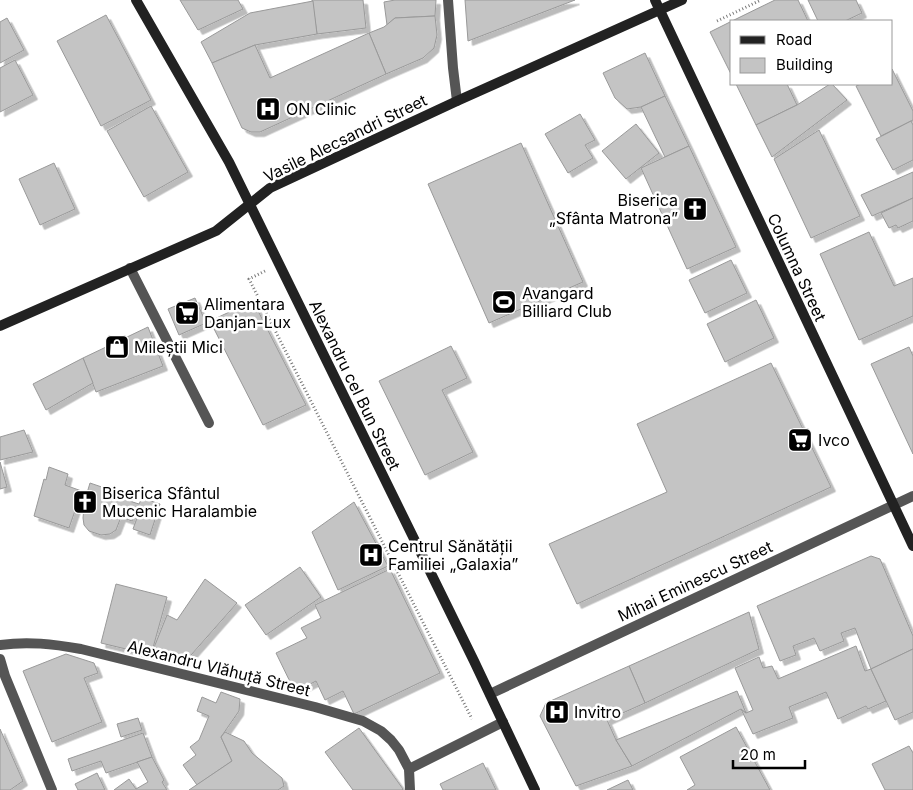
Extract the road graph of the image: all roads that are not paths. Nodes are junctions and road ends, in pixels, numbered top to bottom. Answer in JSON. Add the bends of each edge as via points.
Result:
{"nodes":[{"id":1,"x":136,"y":0,"type":"edge"},
{"id":2,"x":448,"y":0,"type":"edge"},
{"id":3,"x":655,"y":0,"type":"edge"},
{"id":4,"x":682,"y":0,"type":"edge"},
{"id":5,"x":660,"y":10,"type":"junction"},
{"id":6,"x":457,"y":101,"type":"junction"},
{"id":7,"x":250,"y":204,"type":"junction"},
{"id":8,"x":130,"y":268,"type":"junction"},
{"id":9,"x":0,"y":326,"type":"edge"},
{"id":10,"x":209,"y":423,"type":"dead end"},
{"id":11,"x":913,"y":496,"type":"edge"},
{"id":12,"x":893,"y":505,"type":"junction"},
{"id":13,"x":913,"y":546,"type":"edge"},
{"id":14,"x":0,"y":645,"type":"edge"},
{"id":15,"x":0,"y":659,"type":"edge"},
{"id":16,"x":490,"y":694,"type":"junction"},
{"id":17,"x":503,"y":722,"type":"junction"},
{"id":18,"x":409,"y":769,"type":"junction"},
{"id":19,"x":52,"y":790,"type":"edge"},
{"id":20,"x":410,"y":790,"type":"edge"},
{"id":21,"x":535,"y":790,"type":"edge"}],
"edges":[{"from":1,"to":7,"type":"main road","name":"Alexandru cel Bun Street"},
{"from":2,"to":6,"type":"street"},
{"from":3,"to":5,"type":"main road","name":"Columna Street"},
{"from":4,"to":5,"type":"main road","name":"Vasile Alecsandri Street"},
{"from":5,"to":6,"type":"main road","name":"Vasile Alecsandri Street"},
{"from":5,"to":12,"type":"main road","name":"Columna Street"},
{"from":6,"to":7,"type":"main road","name":"Vasile Alecsandri Street","via":[[270,188]]},
{"from":7,"to":8,"type":"main road","name":"Vasile Alecsandri Street","via":[[216,231]]},
{"from":7,"to":16,"type":"main road","name":"Alexandru cel Bun Street"},
{"from":8,"to":9,"type":"main road","name":"Vasile Alecsandri Street"},
{"from":8,"to":10,"type":"street"},
{"from":11,"to":12,"type":"street","name":"Mihai Eminescu Street"},
{"from":12,"to":13,"type":"main road","name":"Columna Street"},
{"from":12,"to":16,"type":"street","name":"Mihai Eminescu Street"},
{"from":14,"to":18,"type":"street","name":"Alexandru Vlăhuță Street","via":[[46,643],[81,649],[363,721],[391,740]]},
{"from":15,"to":19,"type":"street"},
{"from":16,"to":17,"type":"main road","name":"Alexandru cel Bun Street"},
{"from":17,"to":18,"type":"street"},
{"from":17,"to":21,"type":"main road","name":"Alexandru cel Bun Street"},
{"from":18,"to":20,"type":"street"}]}
